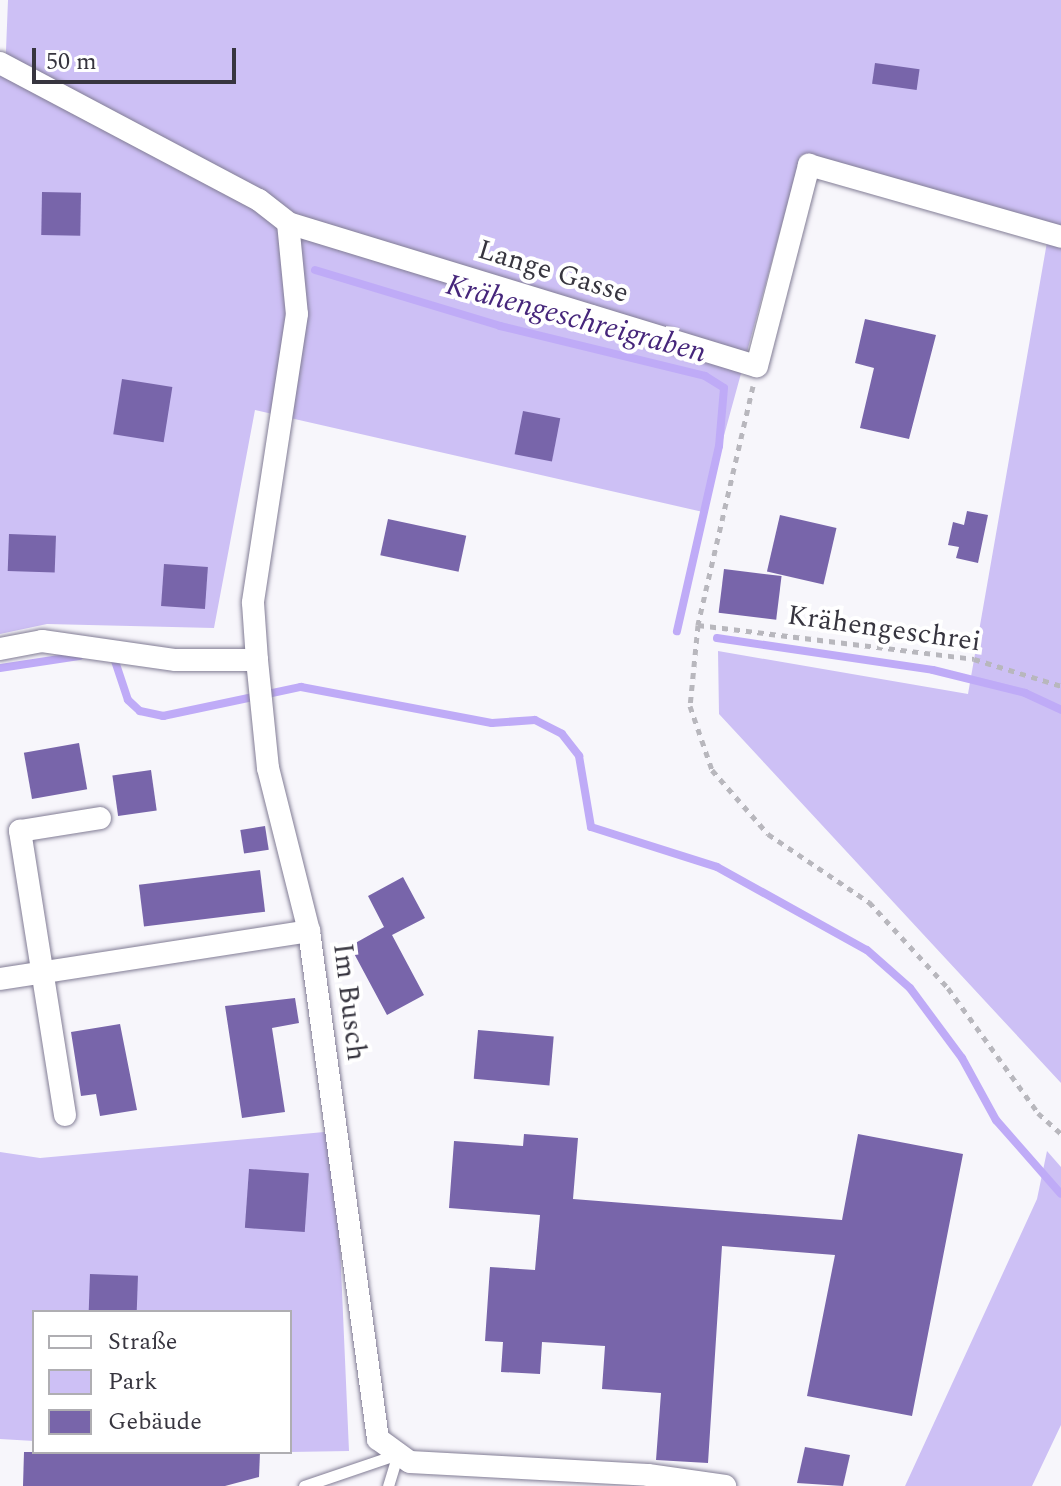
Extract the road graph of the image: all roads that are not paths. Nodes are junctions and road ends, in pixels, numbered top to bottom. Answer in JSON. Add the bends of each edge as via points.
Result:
{"nodes":[{"id":1,"x":0,"y":63,"type":"edge"},
{"id":2,"x":288,"y":223,"type":"junction"},
{"id":3,"x":1061,"y":237,"type":"edge"},
{"id":4,"x":0,"y":649,"type":"edge"},
{"id":5,"x":258,"y":668,"type":"junction"},
{"id":6,"x":100,"y":818,"type":"dead end"},
{"id":7,"x":309,"y":931,"type":"junction"},
{"id":8,"x":42,"y":972,"type":"junction"},
{"id":9,"x":0,"y":979,"type":"edge"},
{"id":10,"x":65,"y":1115,"type":"dead end"},
{"id":11,"x":398,"y":1454,"type":"junction"},
{"id":12,"x":304,"y":1486,"type":"edge"},
{"id":13,"x":388,"y":1486,"type":"edge"},
{"id":14,"x":725,"y":1486,"type":"edge"}],
"edges":[{"from":1,"to":2,"type":"street","name":"Lange Gasse","via":[[259,200]]},
{"from":2,"to":3,"type":"street","name":"Lange Gasse","via":[[757,366],[809,165]]},
{"from":2,"to":5,"type":"street","name":"Im Busch","via":[[297,314],[253,603]]},
{"from":4,"to":5,"type":"street","via":[[42,641]]},
{"from":5,"to":7,"type":"street","name":"Im Busch","via":[[268,768]]},
{"from":6,"to":8,"type":"street","via":[[20,831]]},
{"from":7,"to":8,"type":"street"},
{"from":7,"to":11,"type":"street","name":"Im Busch","via":[[367,1384],[378,1439]]},
{"from":8,"to":9,"type":"street"},
{"from":8,"to":10,"type":"street"},
{"from":11,"to":12,"type":"lane"},
{"from":11,"to":13,"type":"lane"},
{"from":11,"to":14,"type":"street","via":[[410,1462],[648,1475]]}]}
